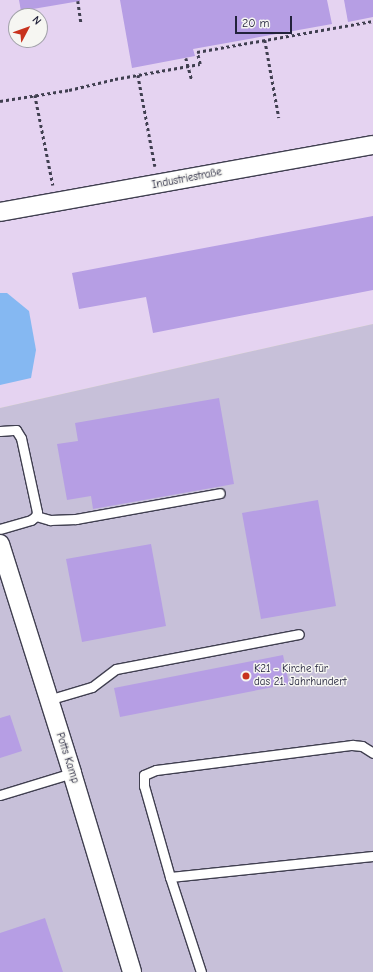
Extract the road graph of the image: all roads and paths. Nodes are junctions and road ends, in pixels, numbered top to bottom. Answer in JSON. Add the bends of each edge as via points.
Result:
{"nodes":[{"id":1,"x":78,"y":1,"type":"dead end"},
{"id":2,"x":373,"y":21,"type":"edge"},
{"id":3,"x":82,"y":22,"type":"dead end"},
{"id":4,"x":265,"y":40,"type":"junction"},
{"id":5,"x":186,"y":58,"type":"dead end"},
{"id":6,"x":188,"y":66,"type":"junction"},
{"id":7,"x":138,"y":75,"type":"junction"},
{"id":8,"x":192,"y":80,"type":"dead end"},
{"id":9,"x":35,"y":95,"type":"junction"},
{"id":10,"x":0,"y":101,"type":"edge"},
{"id":11,"x":279,"y":118,"type":"dead end"},
{"id":12,"x":373,"y":145,"type":"edge"},
{"id":13,"x":159,"y":184,"type":"junction"},
{"id":14,"x":56,"y":201,"type":"junction"},
{"id":15,"x":0,"y":212,"type":"edge"},
{"id":16,"x":0,"y":431,"type":"edge"},
{"id":17,"x":220,"y":493,"type":"dead end"},
{"id":18,"x":36,"y":516,"type":"junction"},
{"id":19,"x":0,"y":529,"type":"edge"},
{"id":20,"x":2,"y":555,"type":"edge"},
{"id":21,"x":299,"y":634,"type":"dead end"},
{"id":22,"x":48,"y":700,"type":"junction"},
{"id":23,"x":373,"y":753,"type":"edge"},
{"id":24,"x":72,"y":773,"type":"junction"},
{"id":25,"x":0,"y":795,"type":"edge"},
{"id":26,"x":373,"y":856,"type":"edge"},
{"id":27,"x":170,"y":877,"type":"junction"},
{"id":28,"x":132,"y":972,"type":"edge"},
{"id":29,"x":201,"y":972,"type":"edge"}],
"edges":[{"from":1,"to":3,"type":"path"},
{"from":2,"to":4,"type":"path"},
{"from":4,"to":6,"type":"path","via":[[197,52],[200,64]]},
{"from":4,"to":11,"type":"path"},
{"from":5,"to":6,"type":"path"},
{"from":6,"to":7,"type":"path"},
{"from":6,"to":8,"type":"path"},
{"from":7,"to":9,"type":"path"},
{"from":7,"to":13,"type":"path"},
{"from":9,"to":10,"type":"path"},
{"from":9,"to":14,"type":"path"},
{"from":12,"to":13,"type":"street","name":"Industriestraße"},
{"from":13,"to":14,"type":"street","name":"Industriestraße"},
{"from":14,"to":15,"type":"street","name":"Industriestraße"},
{"from":16,"to":18,"type":"lane","via":[[16,430],[21,438]]},
{"from":17,"to":18,"type":"lane","via":[[76,520],[50,520]]},
{"from":18,"to":19,"type":"lane","via":[[31,520]]},
{"from":20,"to":22,"type":"street","name":"Potts Kamp"},
{"from":21,"to":22,"type":"lane","via":[[116,669],[92,687]]},
{"from":22,"to":24,"type":"street","name":"Potts Kamp"},
{"from":23,"to":27,"type":"lane","via":[[362,746],[352,745],[156,770],[144,776],[144,786]]},
{"from":24,"to":25,"type":"lane"},
{"from":24,"to":28,"type":"street","name":"Potts Kamp"},
{"from":26,"to":27,"type":"lane"},
{"from":27,"to":29,"type":"lane"}]}
